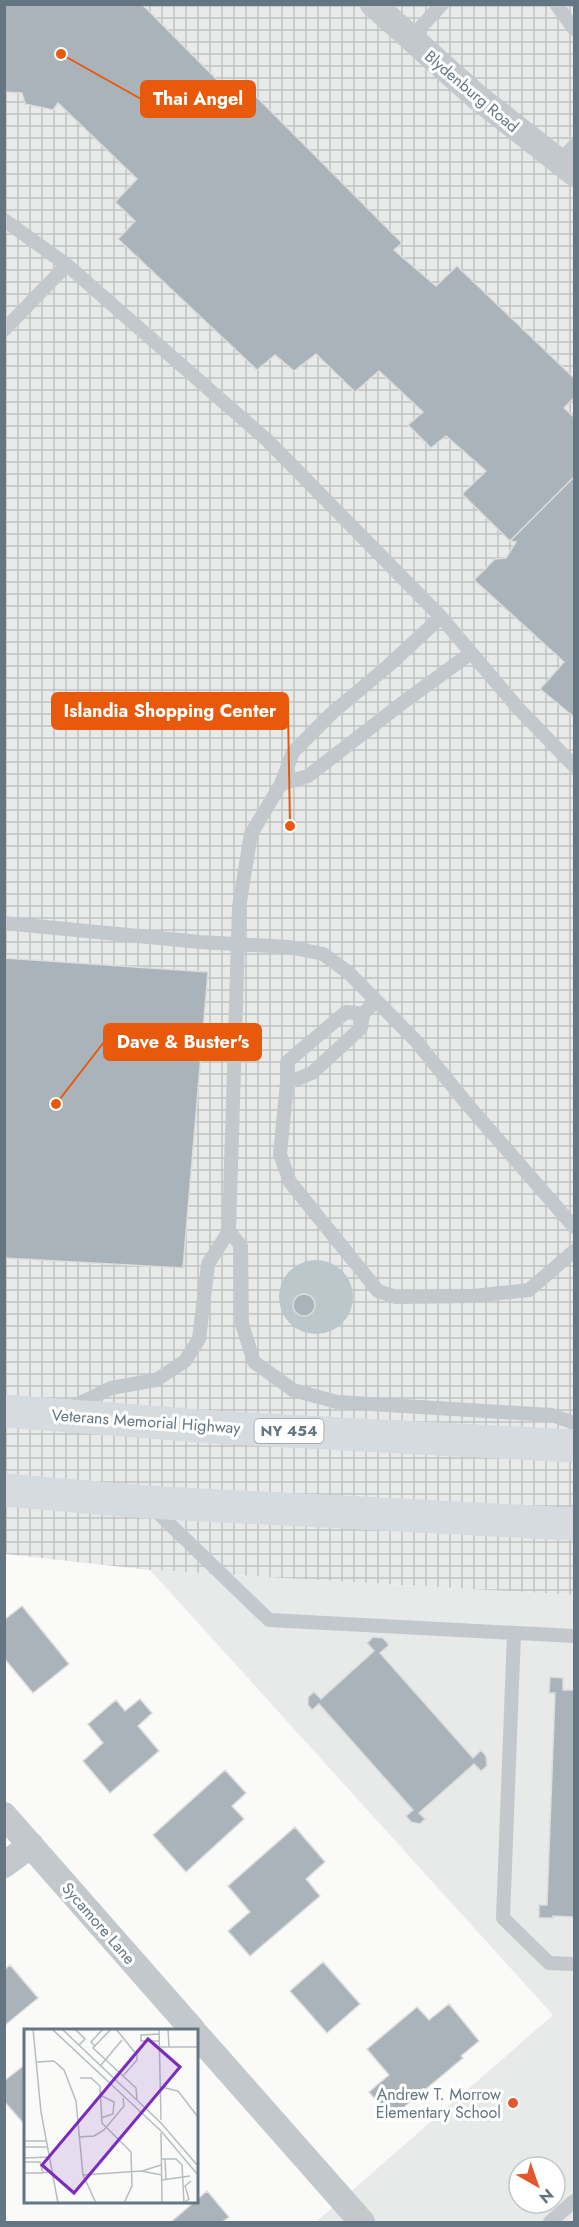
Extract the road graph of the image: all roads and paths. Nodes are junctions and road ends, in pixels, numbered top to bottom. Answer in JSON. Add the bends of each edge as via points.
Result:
{"nodes":[{"id":1,"x":373,"y":4,"type":"edge"},
{"id":2,"x":442,"y":4,"type":"edge"},
{"id":3,"x":556,"y":4,"type":"edge"},
{"id":4,"x":574,"y":29,"type":"edge"},
{"id":5,"x":411,"y":38,"type":"junction"},
{"id":6,"x":570,"y":160,"type":"edge"},
{"id":7,"x":4,"y":220,"type":"edge"},
{"id":8,"x":67,"y":265,"type":"junction"},
{"id":9,"x":4,"y":330,"type":"edge"},
{"id":10,"x":441,"y":617,"type":"junction"},
{"id":11,"x":471,"y":653,"type":"junction"},
{"id":12,"x":574,"y":766,"type":"edge"},
{"id":13,"x":281,"y":784,"type":"junction"},
{"id":14,"x":4,"y":923,"type":"edge"},
{"id":15,"x":237,"y":944,"type":"junction"},
{"id":16,"x":376,"y":1001,"type":"junction"},
{"id":17,"x":363,"y":1014,"type":"junction"},
{"id":18,"x":287,"y":1083,"type":"junction"},
{"id":19,"x":574,"y":1227,"type":"edge"},
{"id":20,"x":229,"y":1231,"type":"junction"},
{"id":21,"x":574,"y":1251,"type":"edge"},
{"id":22,"x":4,"y":1411,"type":"edge"},
{"id":23,"x":57,"y":1414,"type":"junction"},
{"id":24,"x":574,"y":1422,"type":"edge"},
{"id":25,"x":574,"y":1446,"type":"edge"},
{"id":26,"x":11,"y":1494,"type":"edge"},
{"id":27,"x":146,"y":1502,"type":"junction"},
{"id":28,"x":574,"y":1524,"type":"edge"},
{"id":29,"x":514,"y":1633,"type":"junction"},
{"id":30,"x":574,"y":1636,"type":"edge"},
{"id":31,"x":4,"y":1815,"type":"edge"},
{"id":32,"x":31,"y":1845,"type":"junction"},
{"id":33,"x":4,"y":1865,"type":"edge"},
{"id":34,"x":574,"y":1964,"type":"edge"},
{"id":35,"x":191,"y":2029,"type":"edge"},
{"id":36,"x":198,"y":2036,"type":"edge"},
{"id":37,"x":574,"y":2201,"type":"edge"},
{"id":38,"x":362,"y":2223,"type":"edge"},
{"id":39,"x":550,"y":2223,"type":"edge"}],
"edges":[{"from":1,"to":5,"type":"street","name":"Blydenburg Road"},
{"from":2,"to":5,"type":"lane"},
{"from":3,"to":4,"type":"lane"},
{"from":5,"to":6,"type":"street","name":"Blydenburg Road","via":[[477,98]]},
{"from":7,"to":8,"type":"lane"},
{"from":8,"to":9,"type":"lane"},
{"from":8,"to":10,"type":"lane","via":[[268,441]]},
{"from":10,"to":11,"type":"lane"},
{"from":10,"to":13,"type":"lane","via":[[293,752]]},
{"from":11,"to":12,"type":"lane"},
{"from":11,"to":13,"type":"lane","via":[[308,776]]},
{"from":13,"to":15,"type":"lane","via":[[250,834]]},
{"from":14,"to":15,"type":"lane"},
{"from":15,"to":16,"type":"lane","via":[[323,954],[349,973]]},
{"from":15,"to":20,"type":"lane"},
{"from":16,"to":17,"type":"lane"},
{"from":16,"to":19,"type":"lane","via":[[416,1041]]},
{"from":17,"to":18,"type":"lane","via":[[361,1028],[312,1073]]},
{"from":17,"to":18,"type":"lane","via":[[346,1012],[287,1062]]},
{"from":18,"to":21,"type":"lane","via":[[280,1154],[290,1182],[378,1291],[396,1297],[473,1296],[529,1290]]},
{"from":20,"to":23,"type":"lane","via":[[208,1264],[200,1339],[185,1361],[156,1380],[111,1388]]},
{"from":20,"to":24,"type":"lane","via":[[241,1246],[242,1324],[254,1362],[293,1390],[337,1402],[552,1415]]},
{"from":22,"to":23,"type":"highway","name":"Veterans Memorial Highway","number":"NY 454"},
{"from":23,"to":25,"type":"highway","name":"Veterans Memorial Highway","number":"NY 454","via":[[229,1428]]},
{"from":26,"to":27,"type":"highway"},
{"from":27,"to":28,"type":"highway"},
{"from":27,"to":29,"type":"lane","via":[[269,1620]]},
{"from":29,"to":30,"type":"lane"},
{"from":29,"to":34,"type":"lane","via":[[503,1918],[549,1963]]},
{"from":31,"to":32,"type":"street","name":"Sycamore Lane"},
{"from":32,"to":33,"type":"street"},
{"from":32,"to":35,"type":"street","name":"Sycamore Lane"},
{"from":36,"to":38,"type":"street"},
{"from":37,"to":39,"type":"lane"}]}
